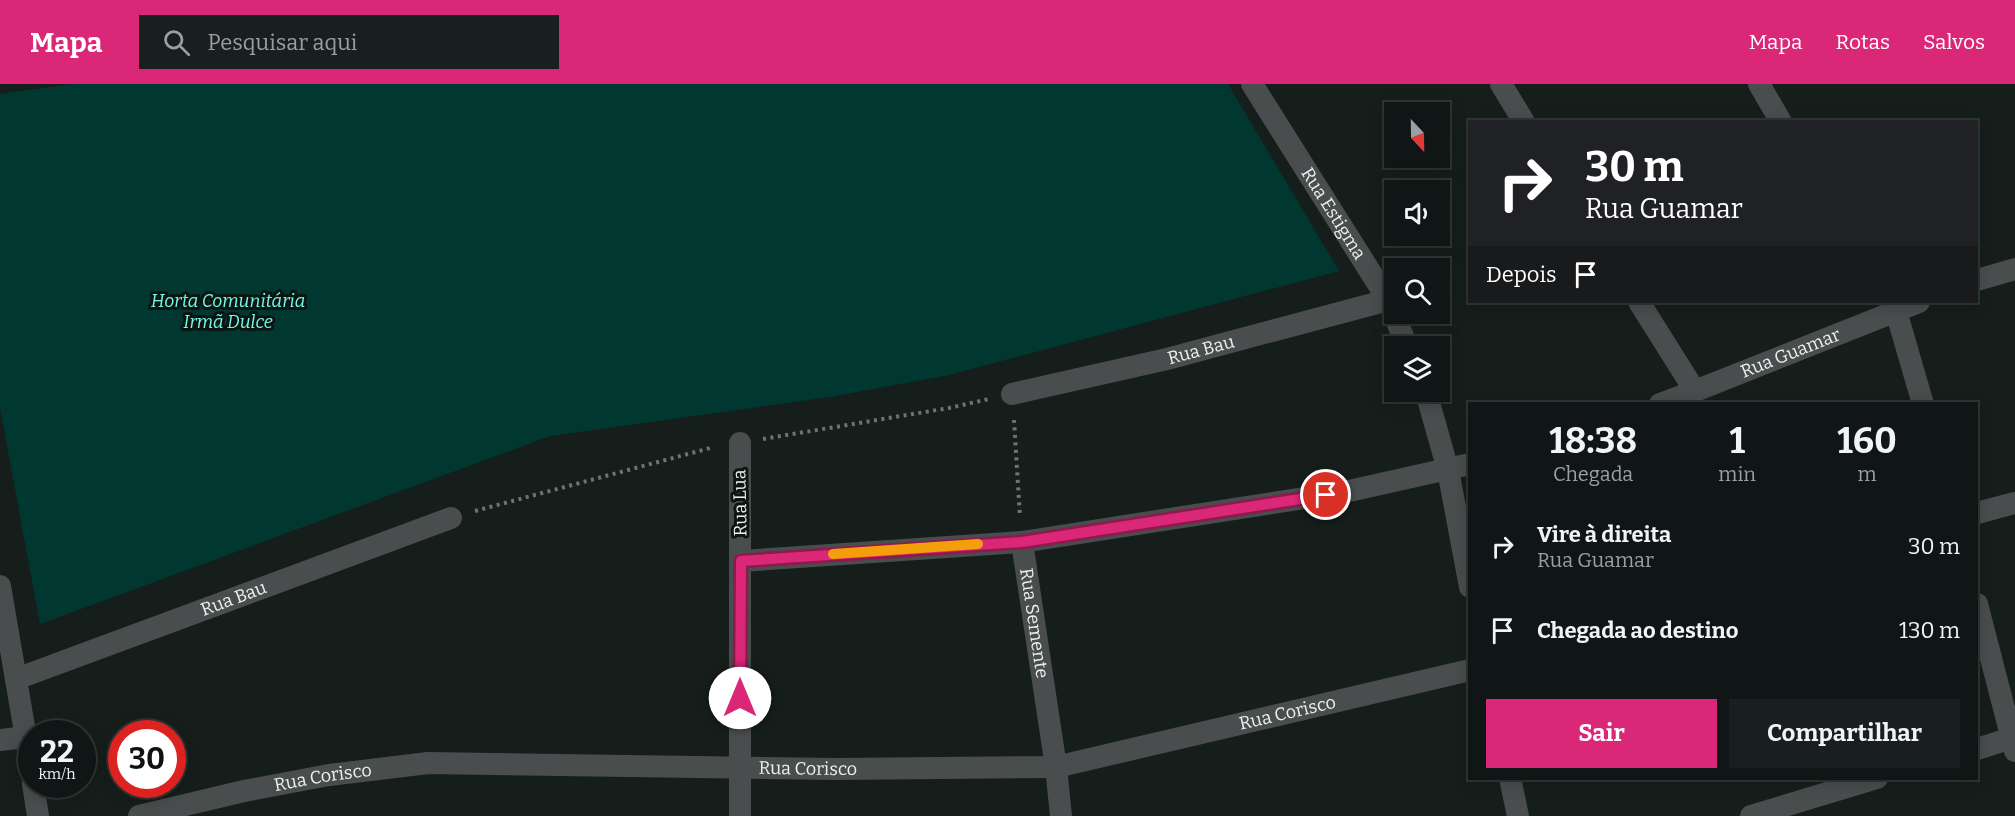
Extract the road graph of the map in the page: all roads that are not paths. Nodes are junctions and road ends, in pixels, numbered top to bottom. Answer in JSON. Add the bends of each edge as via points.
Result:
{"nodes":[{"id":1,"x":1252,"y":84,"type":"edge"},
{"id":2,"x":1501,"y":84,"type":"edge"},
{"id":3,"x":1758,"y":84,"type":"edge"},
{"id":4,"x":1523,"y":120,"type":"edge"},
{"id":5,"x":1780,"y":120,"type":"edge"},
{"id":6,"x":2015,"y":269,"type":"edge"},
{"id":7,"x":1978,"y":280,"type":"edge"},
{"id":8,"x":1384,"y":294,"type":"edge"},
{"id":9,"x":1384,"y":301,"type":"edge"},
{"id":10,"x":1641,"y":303,"type":"edge"},
{"id":11,"x":1912,"y":303,"type":"edge"},
{"id":12,"x":1893,"y":306,"type":"edge"},
{"id":13,"x":1695,"y":391,"type":"junction"},
{"id":14,"x":1012,"y":394,"type":"road end"},
{"id":15,"x":1430,"y":402,"type":"edge"},
{"id":16,"x":1665,"y":402,"type":"edge"},
{"id":17,"x":1922,"y":402,"type":"edge"},
{"id":18,"x":740,"y":443,"type":"dead end"},
{"id":19,"x":1459,"y":467,"type":"edge"},
{"id":20,"x":2015,"y":503,"type":"edge"},
{"id":21,"x":1978,"y":513,"type":"edge"},
{"id":22,"x":451,"y":518,"type":"dead end"},
{"id":23,"x":1022,"y":542,"type":"junction"},
{"id":24,"x":741,"y":561,"type":"junction"},
{"id":25,"x":1468,"y":565,"type":"edge"},
{"id":26,"x":0,"y":586,"type":"edge"},
{"id":27,"x":1978,"y":608,"type":"edge"},
{"id":28,"x":1468,"y":670,"type":"edge"},
{"id":29,"x":16,"y":679,"type":"junction"},
{"id":30,"x":23,"y":720,"type":"edge"},
{"id":31,"x":18,"y":739,"type":"edge"},
{"id":32,"x":0,"y":740,"type":"edge"},
{"id":33,"x":2014,"y":742,"type":"edge"},
{"id":34,"x":1978,"y":749,"type":"edge"},
{"id":35,"x":1056,"y":766,"type":"junction"},
{"id":36,"x":740,"y":767,"type":"junction"},
{"id":37,"x":1510,"y":780,"type":"edge"},
{"id":38,"x":1870,"y":780,"type":"edge"},
{"id":39,"x":35,"y":798,"type":"edge"},
{"id":40,"x":38,"y":816,"type":"edge"},
{"id":41,"x":139,"y":816,"type":"edge"},
{"id":42,"x":740,"y":816,"type":"edge"},
{"id":43,"x":1061,"y":816,"type":"edge"},
{"id":44,"x":1518,"y":816,"type":"edge"},
{"id":45,"x":1751,"y":816,"type":"edge"}],
"edges":[{"from":1,"to":8,"type":"street","name":"Rua Estigma"},
{"from":2,"to":4,"type":"street"},
{"from":3,"to":5,"type":"street"},
{"from":6,"to":7,"type":"street"},
{"from":9,"to":14,"type":"street","name":"Rua Bau","via":[[1167,359]]},
{"from":10,"to":13,"type":"street"},
{"from":11,"to":12,"type":"street","name":"Rua Guamar"},
{"from":12,"to":13,"type":"street","name":"Rua Guamar"},
{"from":12,"to":17,"type":"street"},
{"from":13,"to":16,"type":"street","name":"Rua Guamar"},
{"from":15,"to":19,"type":"street"},
{"from":18,"to":24,"type":"street","name":"Rua Lua"},
{"from":19,"to":23,"type":"street","via":[[1349,491]]},
{"from":19,"to":25,"type":"street"},
{"from":20,"to":21,"type":"street"},
{"from":22,"to":29,"type":"street","name":"Rua Bau"},
{"from":23,"to":24,"type":"street"},
{"from":23,"to":35,"type":"street","name":"Rua Semente"},
{"from":24,"to":36,"type":"street","name":"Rua Lua"},
{"from":26,"to":29,"type":"street"},
{"from":27,"to":33,"type":"street"},
{"from":28,"to":35,"type":"street","name":"Rua Corisco"},
{"from":29,"to":30,"type":"street"},
{"from":31,"to":32,"type":"street"},
{"from":33,"to":34,"type":"street"},
{"from":35,"to":36,"type":"street","name":"Rua Corisco"},
{"from":35,"to":43,"type":"street","name":"Rua Semente"},
{"from":36,"to":41,"type":"street","name":"Rua Corisco","via":[[428,763],[329,775]]},
{"from":36,"to":42,"type":"street","name":"Rua Lua"},
{"from":37,"to":44,"type":"street"},
{"from":38,"to":45,"type":"street"},
{"from":39,"to":40,"type":"street"}]}
